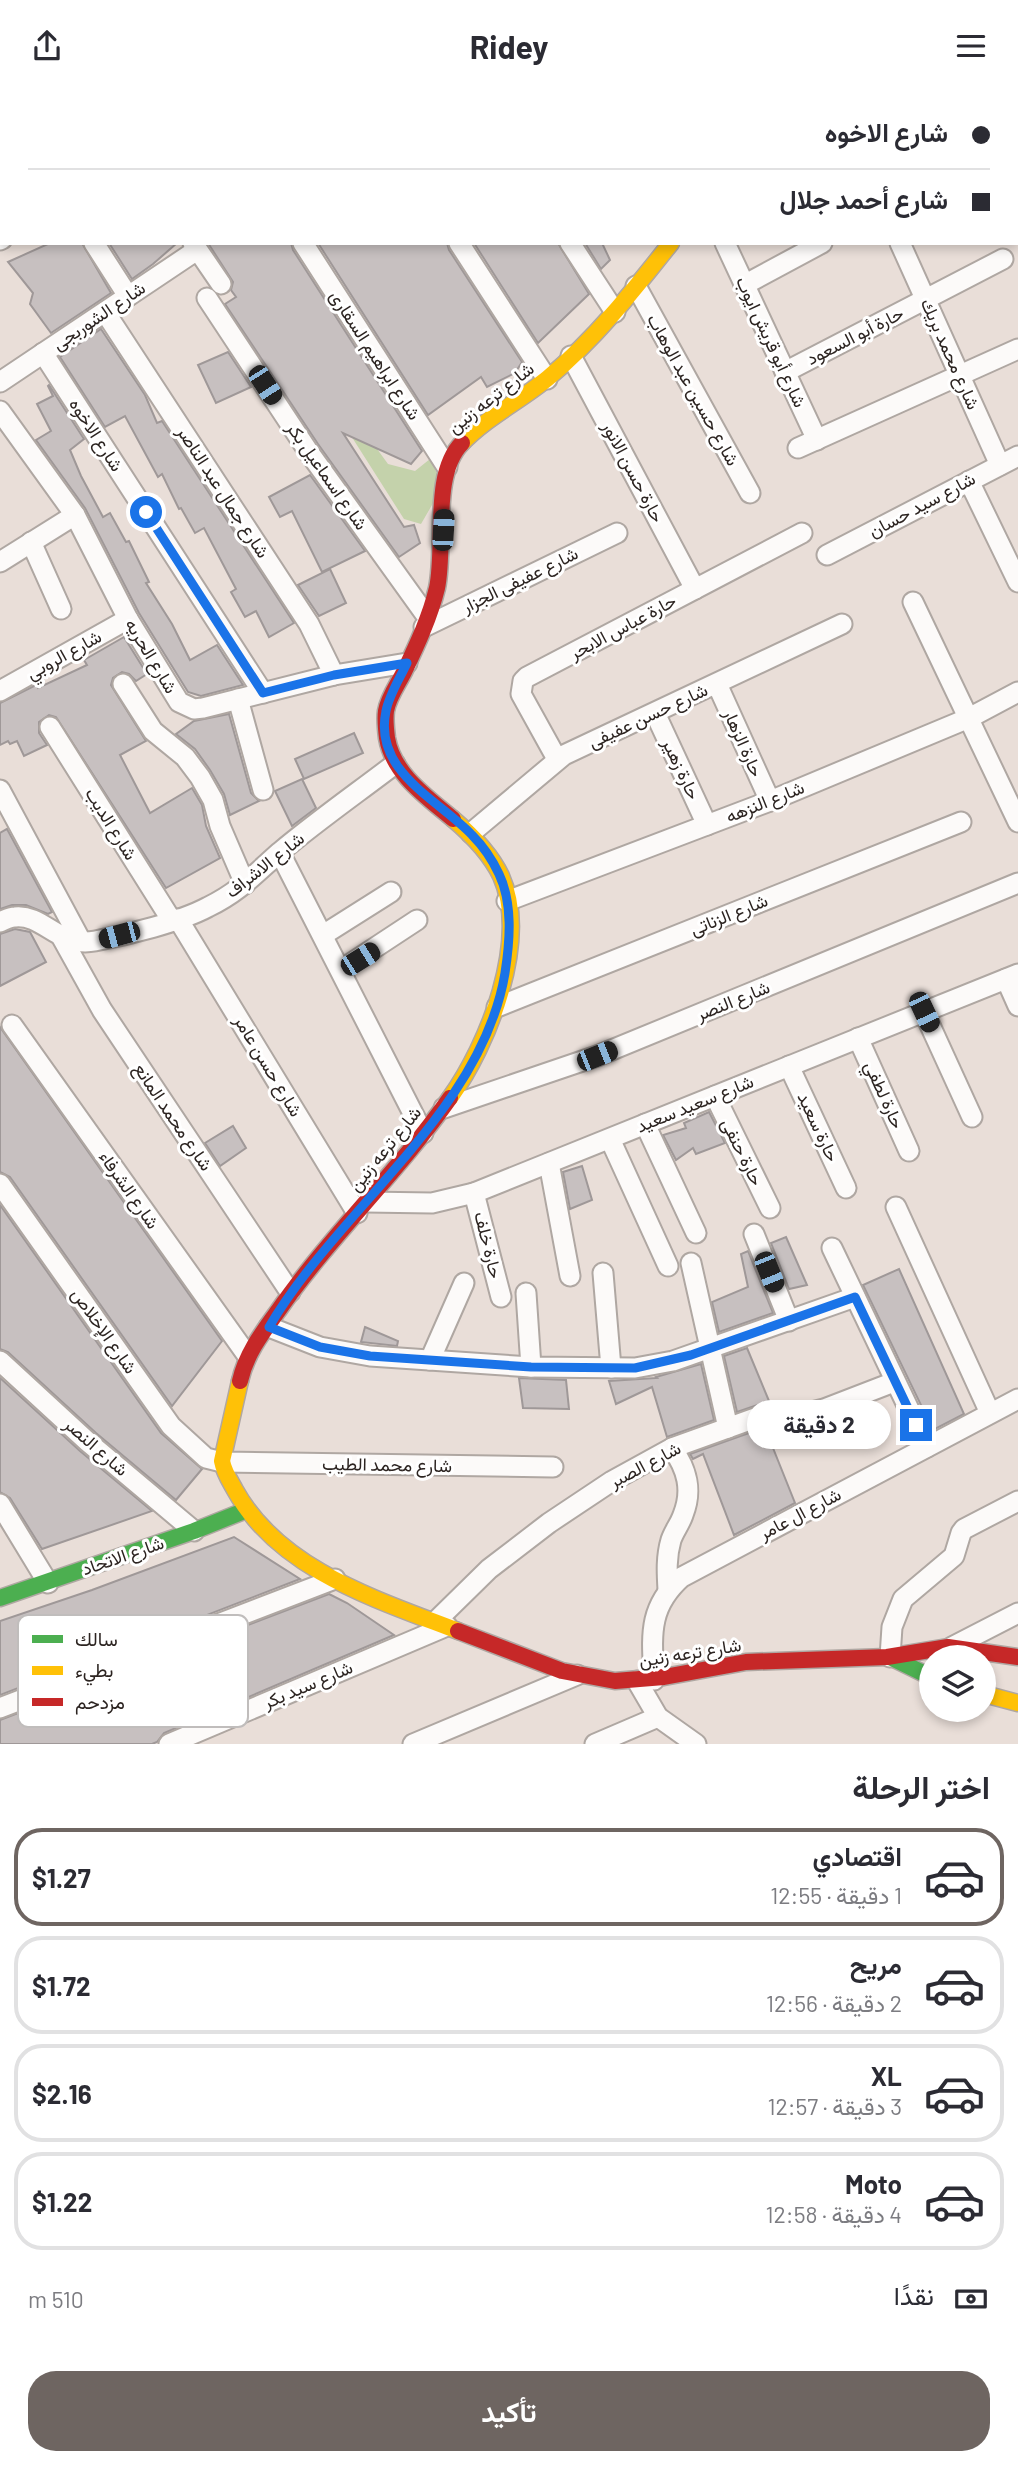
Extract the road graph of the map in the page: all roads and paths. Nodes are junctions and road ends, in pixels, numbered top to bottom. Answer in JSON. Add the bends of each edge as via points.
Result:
{"nodes":[{"id":1,"x":95,"y":245,"type":"edge"},
{"id":2,"x":304,"y":245,"type":"edge"},
{"id":3,"x":460,"y":245,"type":"edge"},
{"id":4,"x":571,"y":245,"type":"edge"},
{"id":5,"x":669,"y":245,"type":"edge"},
{"id":6,"x":725,"y":245,"type":"edge"},
{"id":7,"x":818,"y":245,"type":"edge"},
{"id":8,"x":901,"y":245,"type":"edge"},
{"id":9,"x":195,"y":246,"type":"edge"},
{"id":10,"x":1003,"y":259,"type":"dead end"},
{"id":11,"x":744,"y":285,"type":"junction"},
{"id":12,"x":636,"y":286,"type":"junction"},
{"id":13,"x":128,"y":296,"type":"junction"},
{"id":14,"x":925,"y":300,"type":"junction"},
{"id":15,"x":105,"y":311,"type":"junction"},
{"id":16,"x":615,"y":312,"type":"junction"},
{"id":17,"x":1018,"y":349,"type":"edge"},
{"id":18,"x":43,"y":353,"type":"junction"},
{"id":19,"x":571,"y":356,"type":"junction"},
{"id":20,"x":785,"y":372,"type":"junction"},
{"id":21,"x":960,"y":376,"type":"junction"},
{"id":22,"x":547,"y":379,"type":"junction"},
{"id":23,"x":0,"y":382,"type":"edge"},
{"id":24,"x":2,"y":417,"type":"edge"},
{"id":25,"x":817,"y":440,"type":"junction"},
{"id":26,"x":798,"y":448,"type":"dead end"},
{"id":27,"x":1018,"y":456,"type":"edge"},
{"id":28,"x":1000,"y":465,"type":"junction"},
{"id":29,"x":447,"y":467,"type":"junction"},
{"id":30,"x":969,"y":481,"type":"junction"},
{"id":31,"x":750,"y":493,"type":"dead end"},
{"id":32,"x":75,"y":515,"type":"junction"},
{"id":33,"x":617,"y":533,"type":"dead end"},
{"id":34,"x":802,"y":533,"type":"dead end"},
{"id":35,"x":31,"y":542,"type":"junction"},
{"id":36,"x":827,"y":555,"type":"dead end"},
{"id":37,"x":0,"y":562,"type":"edge"},
{"id":38,"x":1018,"y":582,"type":"edge"},
{"id":39,"x":695,"y":589,"type":"junction"},
{"id":40,"x":913,"y":602,"type":"dead end"},
{"id":41,"x":61,"y":609,"type":"dead end"},
{"id":42,"x":128,"y":619,"type":"junction"},
{"id":43,"x":426,"y":622,"type":"junction"},
{"id":44,"x":842,"y":624,"type":"dead end"},
{"id":45,"x":407,"y":663,"type":"junction"},
{"id":46,"x":334,"y":675,"type":"junction"},
{"id":47,"x":123,"y":684,"type":"dead end"},
{"id":48,"x":717,"y":684,"type":"junction"},
{"id":49,"x":0,"y":691,"type":"edge"},
{"id":50,"x":1018,"y":692,"type":"edge"},
{"id":51,"x":263,"y":693,"type":"junction"},
{"id":52,"x":238,"y":699,"type":"junction"},
{"id":53,"x":655,"y":713,"type":"junction"},
{"id":54,"x":969,"y":717,"type":"junction"},
{"id":55,"x":50,"y":727,"type":"dead end"},
{"id":56,"x":557,"y":759,"type":"junction"},
{"id":57,"x":396,"y":764,"type":"junction"},
{"id":58,"x":0,"y":790,"type":"edge"},
{"id":59,"x":264,"y":790,"type":"dead end"},
{"id":60,"x":770,"y":801,"type":"junction"},
{"id":61,"x":961,"y":822,"type":"dead end"},
{"id":62,"x":1018,"y":822,"type":"edge"},
{"id":63,"x":707,"y":825,"type":"junction"},
{"id":64,"x":471,"y":833,"type":"junction"},
{"id":65,"x":280,"y":853,"type":"junction"},
{"id":66,"x":1018,"y":883,"type":"edge"},
{"id":67,"x":245,"y":884,"type":"junction"},
{"id":68,"x":391,"y":892,"type":"dead end"},
{"id":69,"x":507,"y":901,"type":"junction"},
{"id":70,"x":175,"y":920,"type":"junction"},
{"id":71,"x":417,"y":920,"type":"dead end"},
{"id":72,"x":0,"y":922,"type":"edge"},
{"id":73,"x":323,"y":935,"type":"junction"},
{"id":74,"x":72,"y":940,"type":"junction"},
{"id":75,"x":341,"y":970,"type":"junction"},
{"id":76,"x":1012,"y":977,"type":"edge"},
{"id":77,"x":1018,"y":1006,"type":"edge"},
{"id":78,"x":497,"y":1007,"type":"junction"},
{"id":79,"x":924,"y":1012,"type":"junction"},
{"id":80,"x":12,"y":1025,"type":"dead end"},
{"id":81,"x":858,"y":1038,"type":"junction"},
{"id":82,"x":789,"y":1066,"type":"junction"},
{"id":83,"x":715,"y":1096,"type":"junction"},
{"id":84,"x":444,"y":1108,"type":"junction"},
{"id":85,"x":972,"y":1117,"type":"dead end"},
{"id":86,"x":645,"y":1125,"type":"junction"},
{"id":87,"x":423,"y":1133,"type":"junction"},
{"id":88,"x":610,"y":1139,"type":"junction"},
{"id":89,"x":909,"y":1151,"type":"dead end"},
{"id":90,"x":549,"y":1163,"type":"junction"},
{"id":91,"x":0,"y":1184,"type":"edge"},
{"id":92,"x":846,"y":1188,"type":"dead end"},
{"id":93,"x":474,"y":1193,"type":"junction"},
{"id":94,"x":896,"y":1207,"type":"dead end"},
{"id":95,"x":361,"y":1208,"type":"junction"},
{"id":96,"x":769,"y":1208,"type":"dead end"},
{"id":97,"x":696,"y":1233,"type":"dead end"},
{"id":98,"x":754,"y":1234,"type":"dead end"},
{"id":99,"x":832,"y":1248,"type":"dead end"},
{"id":100,"x":691,"y":1263,"type":"dead end"},
{"id":101,"x":668,"y":1266,"type":"dead end"},
{"id":102,"x":603,"y":1273,"type":"dead end"},
{"id":103,"x":570,"y":1276,"type":"dead end"},
{"id":104,"x":464,"y":1283,"type":"dead end"},
{"id":105,"x":290,"y":1292,"type":"junction"},
{"id":106,"x":526,"y":1293,"type":"dead end"},
{"id":107,"x":501,"y":1297,"type":"dead end"},
{"id":108,"x":855,"y":1297,"type":"junction"},
{"id":109,"x":789,"y":1321,"type":"junction"},
{"id":110,"x":269,"y":1327,"type":"junction"},
{"id":111,"x":710,"y":1349,"type":"junction"},
{"id":112,"x":247,"y":1355,"type":"junction"},
{"id":113,"x":430,"y":1360,"type":"junction"},
{"id":114,"x":0,"y":1361,"type":"edge"},
{"id":115,"x":531,"y":1367,"type":"junction"},
{"id":116,"x":611,"y":1369,"type":"junction"},
{"id":117,"x":894,"y":1382,"type":"junction"},
{"id":118,"x":1018,"y":1399,"type":"edge"},
{"id":119,"x":990,"y":1413,"type":"junction"},
{"id":120,"x":728,"y":1428,"type":"junction"},
{"id":121,"x":927,"y":1447,"type":"junction"},
{"id":122,"x":672,"y":1448,"type":"junction"},
{"id":123,"x":222,"y":1462,"type":"junction"},
{"id":124,"x":553,"y":1467,"type":"dead end"},
{"id":125,"x":1018,"y":1501,"type":"edge"},
{"id":126,"x":0,"y":1504,"type":"edge"},
{"id":127,"x":244,"y":1511,"type":"junction"},
{"id":128,"x":194,"y":1531,"type":"junction"},
{"id":129,"x":335,"y":1579,"type":"junction"},
{"id":130,"x":48,"y":1583,"type":"junction"},
{"id":131,"x":668,"y":1590,"type":"junction"},
{"id":132,"x":0,"y":1598,"type":"edge"},
{"id":133,"x":1018,"y":1613,"type":"edge"},
{"id":134,"x":242,"y":1615,"type":"edge"},
{"id":135,"x":441,"y":1624,"type":"junction"},
{"id":136,"x":955,"y":1645,"type":"edge"},
{"id":137,"x":919,"y":1652,"type":"edge"},
{"id":138,"x":996,"y":1654,"type":"edge"},
{"id":139,"x":890,"y":1657,"type":"junction"},
{"id":140,"x":1018,"y":1657,"type":"edge"},
{"id":141,"x":919,"y":1671,"type":"edge"},
{"id":142,"x":577,"y":1675,"type":"junction"},
{"id":143,"x":645,"y":1680,"type":"junction"},
{"id":144,"x":996,"y":1697,"type":"edge"},
{"id":145,"x":18,"y":1701,"type":"edge"},
{"id":146,"x":1018,"y":1703,"type":"edge"},
{"id":147,"x":0,"y":1708,"type":"edge"},
{"id":148,"x":248,"y":1709,"type":"edge"},
{"id":149,"x":658,"y":1717,"type":"junction"},
{"id":150,"x":208,"y":1727,"type":"edge"},
{"id":151,"x":169,"y":1744,"type":"edge"},
{"id":152,"x":413,"y":1744,"type":"edge"},
{"id":153,"x":595,"y":1744,"type":"edge"},
{"id":154,"x":696,"y":1744,"type":"edge"}],
"edges":[{"from":1,"to":13,"type":"street"},
{"from":2,"to":29,"type":"street","name":"شارع ابراهيم السقارى"},
{"from":3,"to":22,"type":"street"},
{"from":4,"to":16,"type":"street"},
{"from":5,"to":12,"type":"street","name":"شارع ترعه زنين"},
{"from":6,"to":11,"type":"street","name":"شارع أبو قريش ايوب"},
{"from":7,"to":11,"type":"street"},
{"from":8,"to":14,"type":"street","name":"شارع محمد بريك"},
{"from":9,"to":13,"type":"street","name":"شارع الشوربجى"},
{"from":9,"to":43,"type":"street","name":"شارع اسماعيل بكر","via":[[214,291],[308,451]]},
{"from":10,"to":14,"type":"street","name":"حارة أبو السعود"},
{"from":11,"to":20,"type":"street","name":"شارع أبو قريش ايوب"},
{"from":12,"to":16,"type":"street","name":"شارع ترعه زنين"},
{"from":12,"to":31,"type":"street","name":"شارع حسين عبد الوهاب"},
{"from":13,"to":15,"type":"street","name":"شارع الشوربجى"},
{"from":14,"to":20,"type":"street","name":"حارة أبو السعود"},
{"from":14,"to":21,"type":"street","name":"شارع محمد بريك"},
{"from":15,"to":18,"type":"street","name":"شارع الشوربجى"},
{"from":15,"to":46,"type":"street","name":"شارع جمال عبد الناصر","via":[[309,624]]},
{"from":16,"to":19,"type":"street","name":"شارع ترعه زنين"},
{"from":17,"to":21,"type":"street"},
{"from":18,"to":23,"type":"street","name":"شارع الشوربجى"},
{"from":18,"to":51,"type":"street","name":"شارع الاخوه"},
{"from":19,"to":22,"type":"street","name":"شارع ترعه زنين"},
{"from":19,"to":39,"type":"street","name":"حارة حسن الانور"},
{"from":20,"to":25,"type":"street","name":"شارع أبو قريش ايوب"},
{"from":21,"to":25,"type":"street"},
{"from":21,"to":28,"type":"street","name":"شارع محمد بريك"},
{"from":22,"to":29,"type":"street","name":"شارع ترعه زنين","via":[[461,443]]},
{"from":24,"to":32,"type":"street","name":"شارع الحريه"},
{"from":25,"to":26,"type":"street"},
{"from":27,"to":28,"type":"street","name":"شارع سيد حسان"},
{"from":28,"to":30,"type":"street","name":"شارع سيد حسان"},
{"from":29,"to":43,"type":"street","name":"شارع ترعه زنين","via":[[439,574]]},
{"from":30,"to":36,"type":"street","name":"شارع سيد حسان"},
{"from":30,"to":38,"type":"street"},
{"from":32,"to":35,"type":"street"},
{"from":32,"to":42,"type":"street","name":"شارع الحريه"},
{"from":33,"to":43,"type":"street","name":"شارع عفيفى الجزار"},
{"from":34,"to":39,"type":"street","name":"حارة عباس الابحر"},
{"from":35,"to":37,"type":"street"},
{"from":35,"to":41,"type":"street"},
{"from":39,"to":56,"type":"street","name":"حارة عباس الابحر","via":[[523,681],[521,694]]},
{"from":40,"to":54,"type":"street"},
{"from":42,"to":49,"type":"street","name":"شارع الروبي"},
{"from":42,"to":52,"type":"street","name":"شارع الحريه","via":[[185,707],[203,708]]},
{"from":43,"to":45,"type":"street","name":"شارع ترعه زنين"},
{"from":44,"to":48,"type":"street","name":"شارع حسن عفيفى"},
{"from":45,"to":46,"type":"street","name":"شارع الحريه"},
{"from":45,"to":57,"type":"street","name":"شارع ترعه زنين","via":[[386,710],[386,738]]},
{"from":46,"to":51,"type":"street","name":"شارع الحريه"},
{"from":47,"to":67,"type":"street","via":[[153,731],[185,757],[200,777]]},
{"from":48,"to":53,"type":"street","name":"شارع حسن عفيفى"},
{"from":48,"to":60,"type":"street","name":"حارة الزهار"},
{"from":50,"to":54,"type":"street","name":"شارع النزهه"},
{"from":51,"to":52,"type":"street","name":"شارع الحريه"},
{"from":52,"to":59,"type":"street"},
{"from":53,"to":56,"type":"street","name":"شارع حسن عفيفى"},
{"from":53,"to":63,"type":"street","name":"حارة زهير"},
{"from":54,"to":60,"type":"street","name":"شارع النزهه"},
{"from":54,"to":62,"type":"street"},
{"from":55,"to":70,"type":"street","name":"شارع الديب"},
{"from":56,"to":64,"type":"street","name":"شارع حسن عفيفى"},
{"from":57,"to":64,"type":"street","name":"شارع ترعه زنين"},
{"from":57,"to":65,"type":"street","name":"شارع الاشراف"},
{"from":58,"to":74,"type":"street","name":"شارع محمد المانع"},
{"from":60,"to":63,"type":"street","name":"شارع النزهه"},
{"from":61,"to":78,"type":"street","name":"شارع الزناتى"},
{"from":63,"to":69,"type":"street","name":"شارع النزهه"},
{"from":64,"to":69,"type":"street","name":"شارع ترعه زنين","via":[[488,853]]},
{"from":65,"to":67,"type":"street","name":"شارع الاشراف"},
{"from":65,"to":73,"type":"street"},
{"from":66,"to":84,"type":"street","name":"شارع النصر","via":[[597,1056]]},
{"from":67,"to":70,"type":"street","name":"شارع الاشراف","via":[[206,908]]},
{"from":68,"to":73,"type":"street"},
{"from":69,"to":78,"type":"street","name":"شارع ترعه زنين","via":[[505,972]]},
{"from":70,"to":74,"type":"street","name":"شارع الاشراف","via":[[93,942]]},
{"from":70,"to":95,"type":"street","name":"شارع حسن عامر"},
{"from":71,"to":75,"type":"street"},
{"from":72,"to":74,"type":"street","via":[[16,916]]},
{"from":73,"to":75,"type":"street"},
{"from":74,"to":105,"type":"street","name":"شارع محمد المانع","via":[[102,1010]]},
{"from":75,"to":87,"type":"street"},
{"from":76,"to":77,"type":"street"},
{"from":76,"to":79,"type":"street","name":"شارع سعيد سعيد"},
{"from":78,"to":84,"type":"street","name":"شارع ترعه زنين","via":[[483,1043]]},
{"from":79,"to":81,"type":"street","name":"شارع سعيد سعيد"},
{"from":79,"to":85,"type":"street"},
{"from":80,"to":112,"type":"street","name":"شارع الشرفاء"},
{"from":81,"to":82,"type":"street","name":"شارع سعيد سعيد"},
{"from":81,"to":89,"type":"street","name":"حارة لطفي"},
{"from":82,"to":83,"type":"street","name":"شارع سعيد سعيد"},
{"from":82,"to":92,"type":"street","name":"حارة سعيد"},
{"from":83,"to":86,"type":"street","name":"شارع سعيد سعيد"},
{"from":83,"to":96,"type":"street","name":"حارة حنفى"},
{"from":84,"to":87,"type":"street","name":"شارع ترعه زنين"},
{"from":86,"to":88,"type":"street","name":"شارع سعيد سعيد"},
{"from":86,"to":97,"type":"street"},
{"from":87,"to":95,"type":"street","name":"شارع ترعه زنين"},
{"from":88,"to":90,"type":"street","name":"شارع سعيد سعيد"},
{"from":88,"to":101,"type":"street"},
{"from":90,"to":93,"type":"street","name":"شارع سعيد سعيد"},
{"from":90,"to":103,"type":"street"},
{"from":91,"to":123,"type":"street","name":"شارع الإخلاص","via":[[171,1426],[206,1458]]},
{"from":93,"to":95,"type":"street","name":"شارع سعيد سعيد"},
{"from":93,"to":107,"type":"street","name":"حارة خلف"},
{"from":94,"to":119,"type":"street"},
{"from":95,"to":105,"type":"street","name":"شارع ترعه زنين"},
{"from":98,"to":109,"type":"street"},
{"from":99,"to":108,"type":"street"},
{"from":100,"to":111,"type":"street"},
{"from":102,"to":116,"type":"street"},
{"from":104,"to":113,"type":"street"},
{"from":105,"to":110,"type":"street","name":"شارع ترعه زنين"},
{"from":106,"to":115,"type":"street"},
{"from":108,"to":109,"type":"street"},
{"from":108,"to":117,"type":"street"},
{"from":109,"to":111,"type":"street"},
{"from":110,"to":112,"type":"street","name":"شارع ترعه زنين"},
{"from":110,"to":113,"type":"street","via":[[320,1347]]},
{"from":111,"to":116,"type":"street","via":[[648,1367]]},
{"from":111,"to":120,"type":"street"},
{"from":112,"to":123,"type":"street","name":"شارع ترعه زنين"},
{"from":113,"to":115,"type":"street"},
{"from":114,"to":128,"type":"street","name":"شارع النصر"},
{"from":115,"to":116,"type":"street"},
{"from":117,"to":120,"type":"street","name":"شارع الصبر","via":[[814,1412],[761,1416]]},
{"from":117,"to":121,"type":"street"},
{"from":118,"to":119,"type":"street","name":"شارع ال عامر"},
{"from":119,"to":121,"type":"street","name":"شارع ال عامر"},
{"from":120,"to":122,"type":"street","name":"شارع الصبر"},
{"from":121,"to":131,"type":"street","name":"شارع ال عامر","via":[[682,1577]]},
{"from":122,"to":131,"type":"street","via":[[688,1480],[688,1498],[671,1539],[666,1564]]},
{"from":122,"to":135,"type":"street","name":"شارع الصبر","via":[[549,1523],[489,1569]]},
{"from":123,"to":124,"type":"street","name":"شارع محمد الطيب"},
{"from":123,"to":127,"type":"street","name":"شارع ترعه زنين"},
{"from":125,"to":139,"type":"street","via":[[964,1529],[954,1556],[903,1599],[892,1627]]},
{"from":126,"to":130,"type":"street"},
{"from":127,"to":128,"type":"street","name":"شارع الاتحاد"},
{"from":127,"to":129,"type":"street","name":"شارع ترعه زنين","via":[[270,1537]]},
{"from":128,"to":130,"type":"street","name":"شارع الاتحاد"},
{"from":129,"to":134,"type":"street"},
{"from":129,"to":135,"type":"street","name":"شارع ترعه زنين"},
{"from":130,"to":132,"type":"street","name":"شارع الاتحاد"},
{"from":131,"to":143,"type":"street","name":"شارع ال عامر","via":[[653,1624]]},
{"from":133,"to":136,"type":"street"},
{"from":135,"to":142,"type":"street","name":"شارع ترعه زنين"},
{"from":135,"to":148,"type":"street","name":"شارع سيد بكر"},
{"from":137,"to":139,"type":"street","name":"شارع ترعه زنين"},
{"from":138,"to":140,"type":"street","name":"شارع ترعه زنين"},
{"from":139,"to":141,"type":"street","name":"شارع ترعه زنين"},
{"from":139,"to":143,"type":"street","name":"شارع ترعه زنين","via":[[776,1659]]},
{"from":142,"to":143,"type":"street","name":"شارع ترعه زنين","via":[[596,1680]]},
{"from":142,"to":152,"type":"street"},
{"from":143,"to":149,"type":"street"},
{"from":144,"to":146,"type":"street"},
{"from":145,"to":147,"type":"street"},
{"from":149,"to":153,"type":"street"},
{"from":149,"to":154,"type":"street"},
{"from":150,"to":151,"type":"street","name":"شارع سيد بكر"}]}
